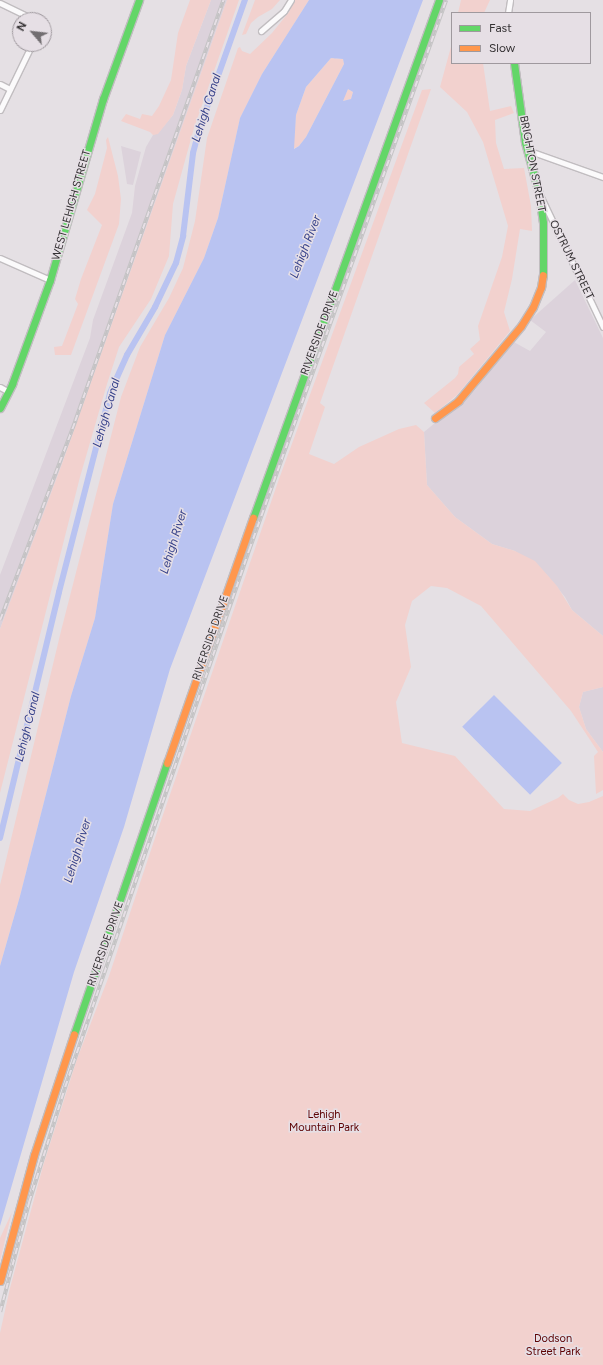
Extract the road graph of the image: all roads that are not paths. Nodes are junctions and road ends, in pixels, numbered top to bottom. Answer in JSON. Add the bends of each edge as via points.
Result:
{"nodes":[{"id":1,"x":139,"y":0,"type":"edge"},
{"id":2,"x":291,"y":0,"type":"edge"},
{"id":3,"x":439,"y":0,"type":"edge"},
{"id":4,"x":510,"y":0,"type":"edge"},
{"id":5,"x":0,"y":3,"type":"edge"},
{"id":6,"x":19,"y":12,"type":"edge"},
{"id":7,"x":508,"y":12,"type":"edge"},
{"id":8,"x":261,"y":31,"type":"dead end"},
{"id":9,"x":28,"y":52,"type":"edge"},
{"id":10,"x":514,"y":64,"type":"edge"},
{"id":11,"x":0,"y":84,"type":"edge"},
{"id":12,"x":10,"y":89,"type":"junction"},
{"id":13,"x":0,"y":110,"type":"edge"},
{"id":14,"x":527,"y":150,"type":"junction"},
{"id":15,"x":603,"y":177,"type":"edge"},
{"id":16,"x":540,"y":194,"type":"junction"},
{"id":17,"x":0,"y":258,"type":"edge"},
{"id":18,"x":50,"y":280,"type":"junction"},
{"id":19,"x":603,"y":327,"type":"edge"},
{"id":20,"x":0,"y":387,"type":"edge"},
{"id":21,"x":9,"y":392,"type":"junction"},
{"id":22,"x":0,"y":408,"type":"edge"},
{"id":23,"x":435,"y":418,"type":"dead end"},
{"id":24,"x":0,"y":1281,"type":"edge"}],
"edges":[{"from":1,"to":18,"type":"street","name":"WEST LEHIGH STREET","via":[[103,99]]},
{"from":2,"to":8,"type":"street","via":[[284,11]]},
{"from":3,"to":24,"type":"street","name":"RIVERSIDE DRIVE","via":[[216,622],[54,1091]]},
{"from":4,"to":7,"type":"street"},
{"from":5,"to":6,"type":"street"},
{"from":9,"to":12,"type":"street"},
{"from":10,"to":14,"type":"street","name":"BRIGHTON STREET"},
{"from":11,"to":12,"type":"street"},
{"from":12,"to":13,"type":"street"},
{"from":14,"to":15,"type":"street"},
{"from":14,"to":16,"type":"street","name":"BRIGHTON STREET"},
{"from":16,"to":19,"type":"street","name":"OSTRUM STREET"},
{"from":16,"to":23,"type":"street","name":"BRIGHTON STREET","via":[[544,261],[538,296],[521,326],[471,388]]},
{"from":17,"to":18,"type":"street"},
{"from":18,"to":21,"type":"street","name":"WEST LEHIGH STREET"},
{"from":20,"to":21,"type":"street"},
{"from":21,"to":22,"type":"street","name":"WEST LEHIGH STREET"}]}
